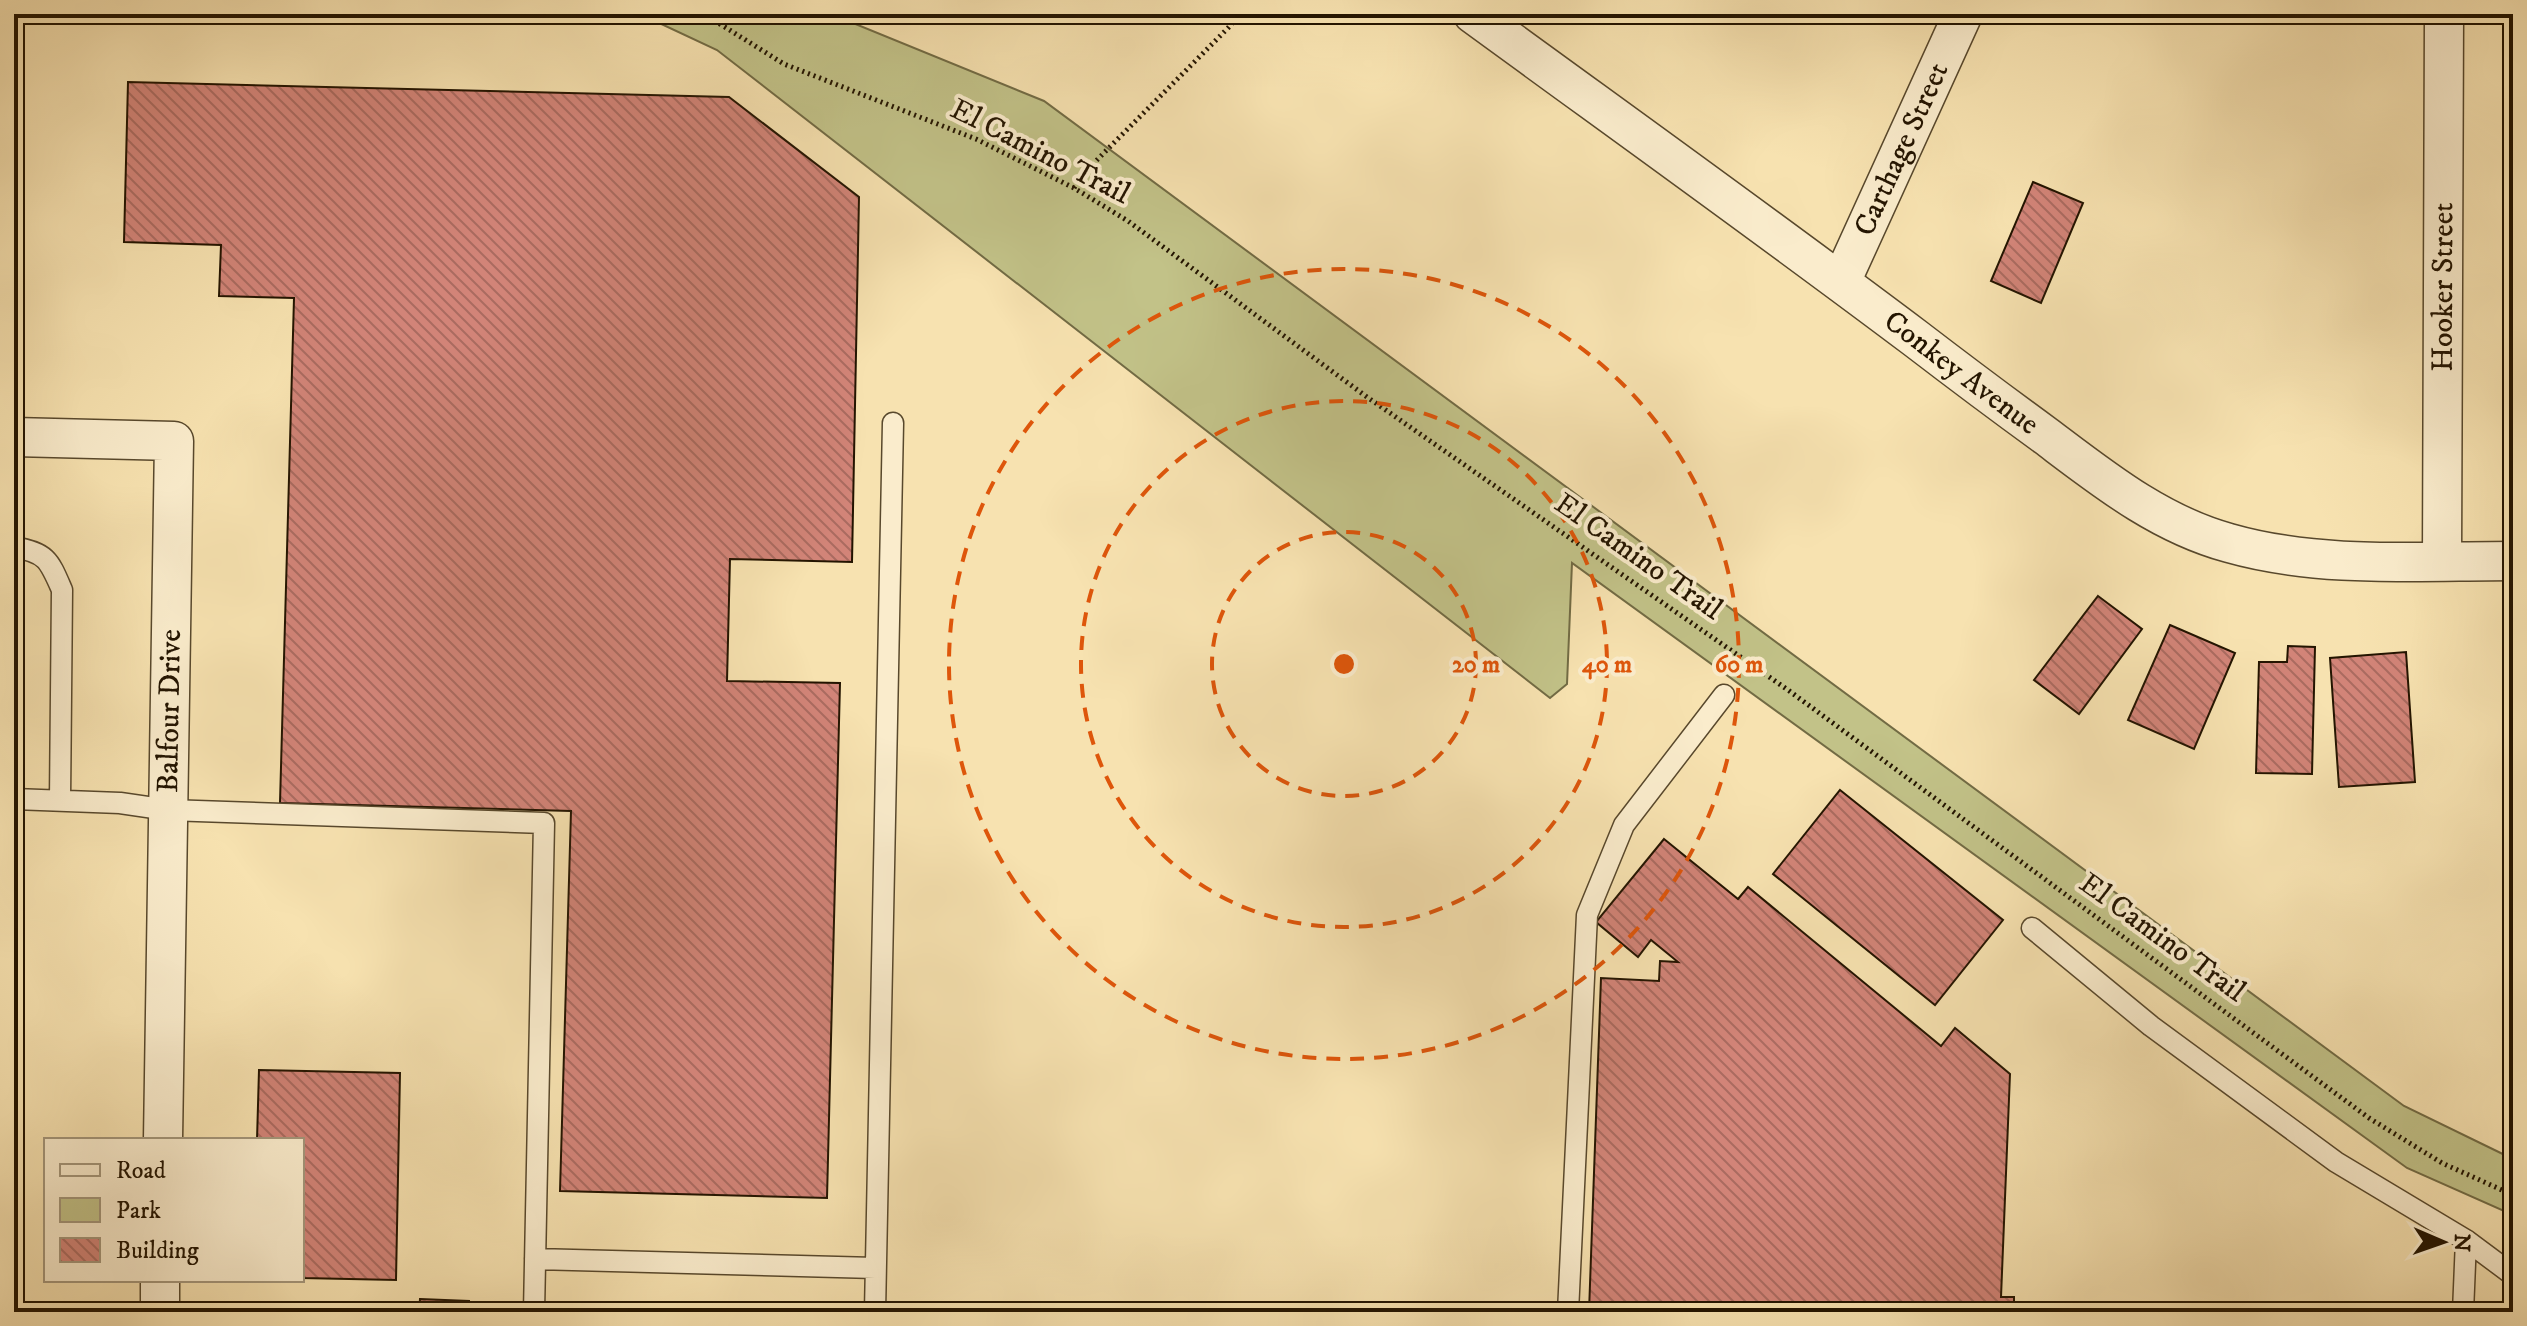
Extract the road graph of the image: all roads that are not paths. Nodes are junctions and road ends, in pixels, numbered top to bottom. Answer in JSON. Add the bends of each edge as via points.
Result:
{"nodes":[{"id":1,"x":1473,"y":14,"type":"edge"},
{"id":2,"x":1963,"y":14,"type":"edge"},
{"id":3,"x":2444,"y":14,"type":"edge"},
{"id":4,"x":1841,"y":282,"type":"junction"},
{"id":5,"x":893,"y":423,"type":"dead end"},
{"id":6,"x":14,"y":437,"type":"edge"},
{"id":7,"x":14,"y":547,"type":"edge"},
{"id":8,"x":2442,"y":561,"type":"junction"},
{"id":9,"x":2513,"y":561,"type":"edge"},
{"id":10,"x":1724,"y":695,"type":"dead end"},
{"id":11,"x":14,"y":799,"type":"edge"},
{"id":12,"x":60,"y":800,"type":"junction"},
{"id":13,"x":168,"y":810,"type":"junction"},
{"id":14,"x":2032,"y":928,"type":"dead end"},
{"id":15,"x":163,"y":1138,"type":"edge"},
{"id":16,"x":2466,"y":1240,"type":"junction"},
{"id":17,"x":535,"y":1259,"type":"junction"},
{"id":18,"x":875,"y":1268,"type":"junction"},
{"id":19,"x":2513,"y":1275,"type":"edge"},
{"id":20,"x":160,"y":1282,"type":"edge"},
{"id":21,"x":160,"y":1312,"type":"edge"},
{"id":22,"x":534,"y":1312,"type":"edge"},
{"id":23,"x":875,"y":1312,"type":"edge"},
{"id":24,"x":1568,"y":1312,"type":"edge"},
{"id":25,"x":2463,"y":1312,"type":"edge"}],
"edges":[{"from":1,"to":4,"type":"street","name":"Conkey Avenue"},
{"from":2,"to":4,"type":"street","name":"Carthage Street"},
{"from":3,"to":8,"type":"street","name":"Hooker Street"},
{"from":4,"to":8,"type":"street","name":"Conkey Avenue","via":[[2097,474],[2193,531],[2305,558]]},
{"from":5,"to":18,"type":"lane"},
{"from":6,"to":13,"type":"street","name":"Balfour Drive","via":[[174,441]]},
{"from":7,"to":12,"type":"lane","via":[[51,563],[62,590]]},
{"from":8,"to":9,"type":"street","name":"Conkey Avenue"},
{"from":10,"to":24,"type":"lane","via":[[1624,825],[1587,915]]},
{"from":11,"to":12,"type":"lane"},
{"from":12,"to":13,"type":"lane"},
{"from":13,"to":15,"type":"street","name":"Balfour Drive"},
{"from":13,"to":17,"type":"lane","via":[[544,823]]},
{"from":14,"to":16,"type":"lane","via":[[2151,1026],[2336,1162]]},
{"from":16,"to":19,"type":"lane"},
{"from":16,"to":25,"type":"lane"},
{"from":17,"to":18,"type":"lane"},
{"from":17,"to":22,"type":"lane"},
{"from":18,"to":23,"type":"lane"},
{"from":20,"to":21,"type":"street"}]}
